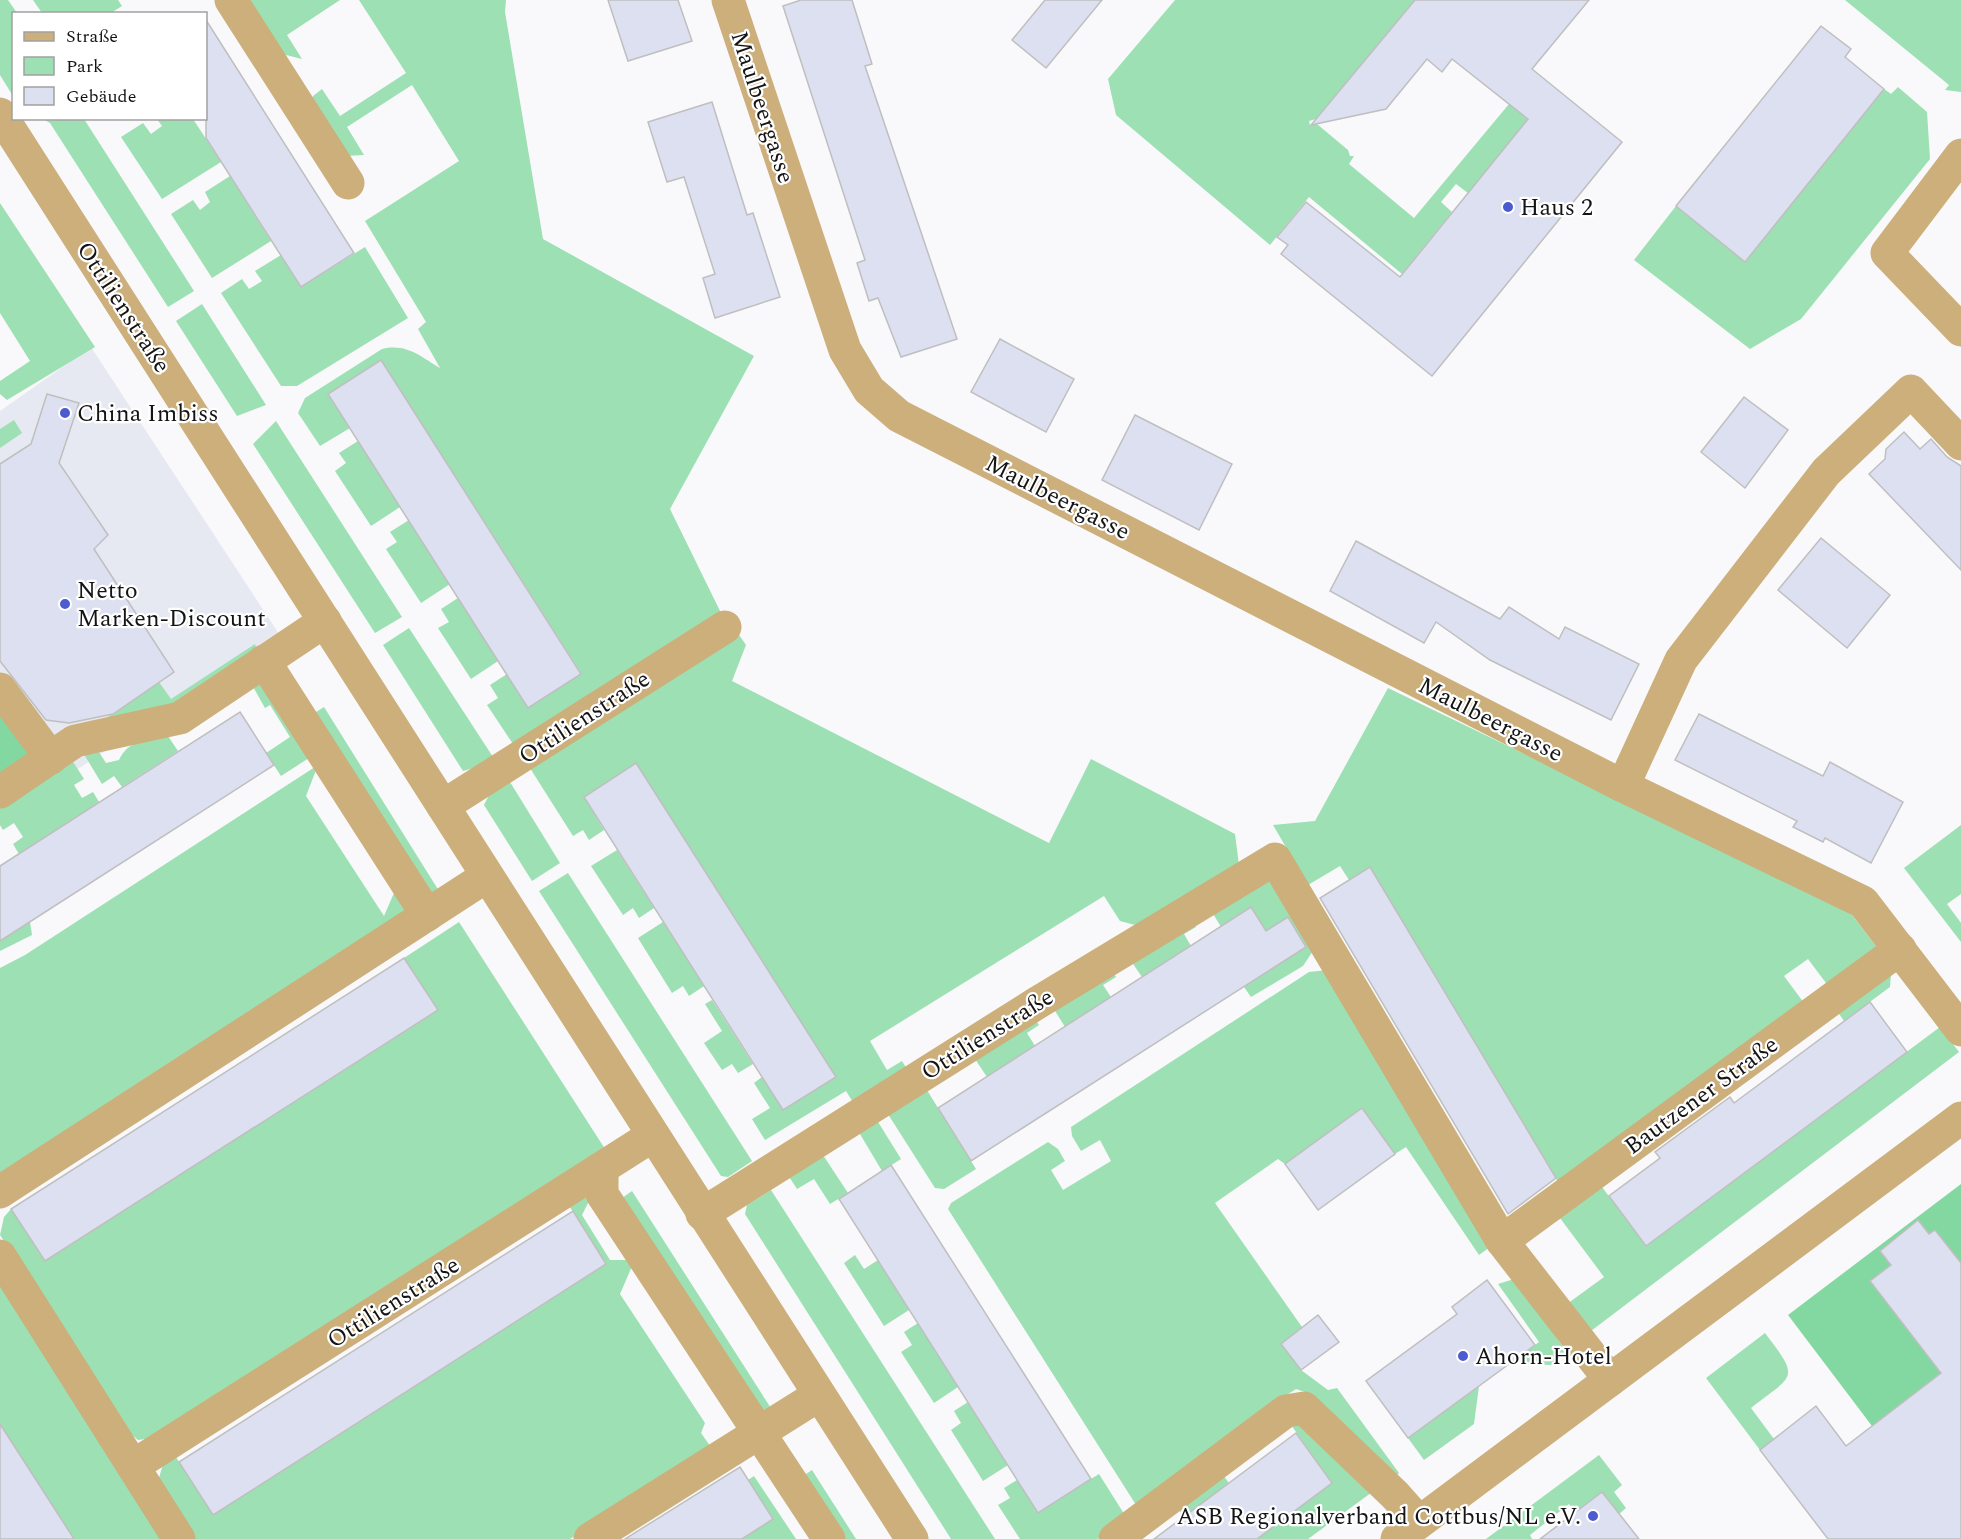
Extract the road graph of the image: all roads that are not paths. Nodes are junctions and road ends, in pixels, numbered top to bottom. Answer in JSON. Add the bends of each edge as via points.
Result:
{"nodes":[{"id":1,"x":231,"y":0,"type":"edge"},
{"id":2,"x":728,"y":0,"type":"edge"},
{"id":3,"x":1,"y":118,"type":"edge"},
{"id":4,"x":1961,"y":155,"type":"edge"},
{"id":5,"x":348,"y":183,"type":"dead end"},
{"id":6,"x":1961,"y":330,"type":"edge"},
{"id":7,"x":1961,"y":444,"type":"edge"},
{"id":8,"x":325,"y":621,"type":"junction"},
{"id":9,"x":725,"y":627,"type":"dead end"},
{"id":10,"x":264,"y":661,"type":"junction"},
{"id":11,"x":0,"y":689,"type":"edge"},
{"id":12,"x":51,"y":758,"type":"junction"},
{"id":13,"x":1623,"y":786,"type":"junction"},
{"id":14,"x":0,"y":792,"type":"edge"},
{"id":15,"x":443,"y":806,"type":"junction"},
{"id":16,"x":487,"y":876,"type":"junction"},
{"id":17,"x":427,"y":915,"type":"junction"},
{"id":18,"x":1900,"y":949,"type":"junction"},
{"id":19,"x":1961,"y":1030,"type":"edge"},
{"id":20,"x":1961,"y":1118,"type":"edge"},
{"id":21,"x":652,"y":1136,"type":"junction"},
{"id":22,"x":602,"y":1169,"type":"junction"},
{"id":23,"x":0,"y":1192,"type":"edge"},
{"id":24,"x":702,"y":1214,"type":"junction"},
{"id":25,"x":1502,"y":1241,"type":"junction"},
{"id":26,"x":0,"y":1256,"type":"edge"},
{"id":27,"x":1610,"y":1380,"type":"junction"},
{"id":28,"x":819,"y":1395,"type":"junction"},
{"id":29,"x":758,"y":1432,"type":"junction"},
{"id":30,"x":133,"y":1466,"type":"junction"},
{"id":31,"x":1408,"y":1531,"type":"edge"},
{"id":32,"x":179,"y":1539,"type":"edge"},
{"id":33,"x":590,"y":1539,"type":"edge"},
{"id":34,"x":829,"y":1539,"type":"edge"},
{"id":35,"x":912,"y":1539,"type":"edge"},
{"id":36,"x":1114,"y":1539,"type":"edge"}],
"edges":[{"from":1,"to":5,"type":"street"},
{"from":2,"to":13,"type":"street","name":"Maulbeergasse","via":[[845,350],[869,390],[899,416]]},
{"from":3,"to":8,"type":"street","name":"Ottilienstraße"},
{"from":4,"to":6,"type":"street","via":[[1887,253]]},
{"from":7,"to":13,"type":"street","via":[[1911,391],[1826,472],[1681,660]]},
{"from":8,"to":10,"type":"street"},
{"from":8,"to":15,"type":"street","name":"Ottilienstraße"},
{"from":9,"to":15,"type":"street","name":"Ottilienstraße"},
{"from":10,"to":12,"type":"street","via":[[180,718],[75,741]]},
{"from":10,"to":17,"type":"street"},
{"from":11,"to":12,"type":"street"},
{"from":12,"to":14,"type":"street"},
{"from":13,"to":18,"type":"street","name":"Maulbeergasse","via":[[1863,903]]},
{"from":15,"to":16,"type":"street","name":"Ottilienstraße"},
{"from":16,"to":17,"type":"street"},
{"from":16,"to":21,"type":"street","name":"Ottilienstraße"},
{"from":17,"to":23,"type":"street"},
{"from":18,"to":19,"type":"street","name":"Maulbeergasse"},
{"from":18,"to":25,"type":"street","name":"Bautzener Straße"},
{"from":20,"to":27,"type":"street"},
{"from":21,"to":22,"type":"street","name":"Ottilienstraße"},
{"from":21,"to":24,"type":"street","name":"Ottilienstraße"},
{"from":22,"to":29,"type":"street","via":[[602,1194]]},
{"from":22,"to":30,"type":"street","name":"Ottilienstraße"},
{"from":24,"to":25,"type":"street","name":"Ottilienstraße","via":[[1275,859]]},
{"from":24,"to":28,"type":"street","name":"Ottilienstraße"},
{"from":25,"to":27,"type":"street"},
{"from":26,"to":30,"type":"street"},
{"from":27,"to":31,"type":"street"},
{"from":28,"to":29,"type":"street"},
{"from":28,"to":35,"type":"street","name":"Ottilienstraße"},
{"from":29,"to":33,"type":"street"},
{"from":29,"to":34,"type":"street"},
{"from":30,"to":32,"type":"street"},
{"from":31,"to":36,"type":"street","via":[[1395,1496],[1304,1408],[1286,1411]]}]}
